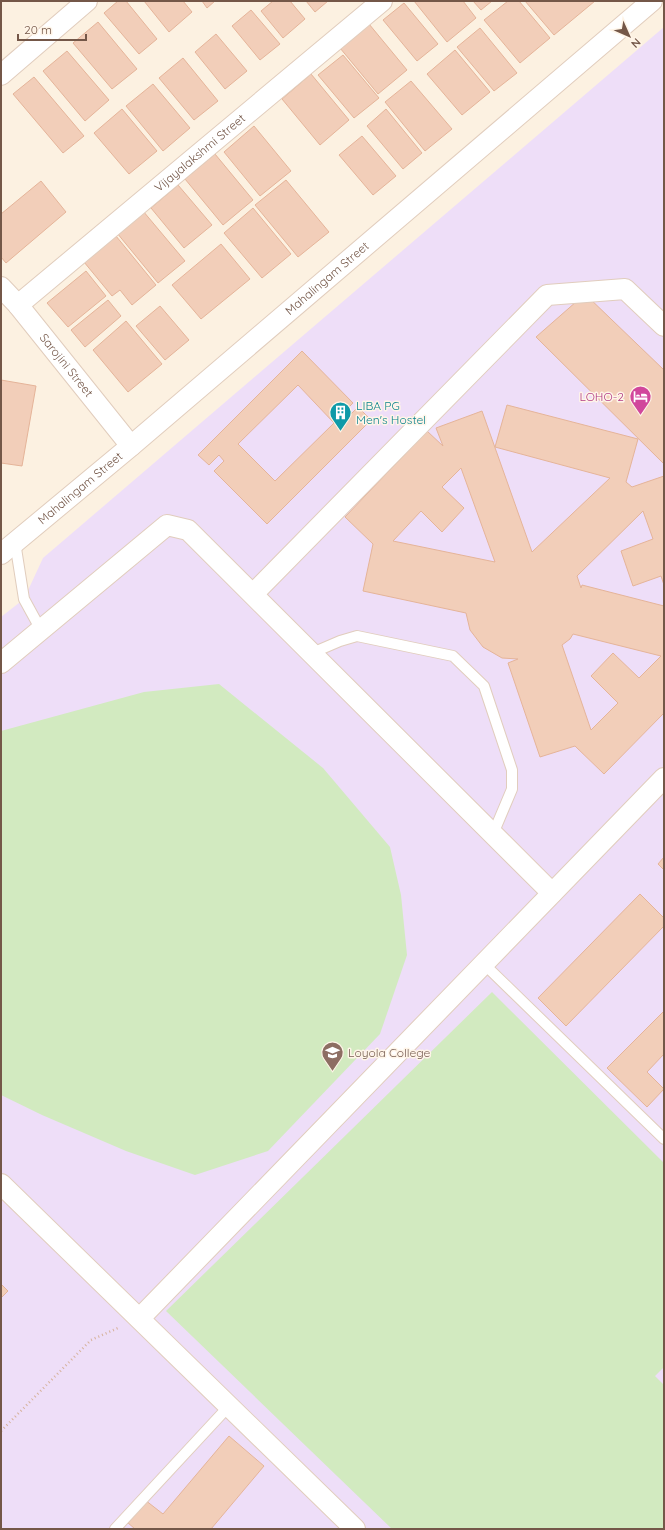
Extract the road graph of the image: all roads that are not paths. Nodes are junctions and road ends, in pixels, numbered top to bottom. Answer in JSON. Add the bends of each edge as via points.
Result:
{"nodes":[{"id":1,"x":87,"y":1,"type":"edge"},
{"id":2,"x":382,"y":1,"type":"edge"},
{"id":3,"x":652,"y":1,"type":"edge"},
{"id":4,"x":1,"y":75,"type":"edge"},
{"id":5,"x":1,"y":287,"type":"edge"},
{"id":6,"x":18,"y":305,"type":"junction"},
{"id":7,"x":664,"y":326,"type":"edge"},
{"id":8,"x":131,"y":446,"type":"junction"},
{"id":9,"x":8,"y":548,"type":"edge"},
{"id":10,"x":252,"y":594,"type":"junction"},
{"id":11,"x":41,"y":630,"type":"junction"},
{"id":12,"x":312,"y":653,"type":"junction"},
{"id":13,"x":1,"y":663,"type":"edge"},
{"id":14,"x":664,"y":778,"type":"edge"},
{"id":15,"x":493,"y":834,"type":"junction"},
{"id":16,"x":552,"y":893,"type":"junction"},
{"id":17,"x":484,"y":964,"type":"junction"},
{"id":18,"x":664,"y":1139,"type":"edge"},
{"id":19,"x":1,"y":1184,"type":"edge"},
{"id":20,"x":140,"y":1318,"type":"junction"},
{"id":21,"x":230,"y":1406,"type":"junction"},
{"id":22,"x":115,"y":1529,"type":"edge"},
{"id":23,"x":355,"y":1529,"type":"edge"}],
"edges":[{"from":1,"to":4,"type":"street"},
{"from":2,"to":6,"type":"street","name":"Vijayalakshmi Street"},
{"from":3,"to":8,"type":"street","name":"Mahalingam Street"},
{"from":5,"to":6,"type":"street","name":"Sarojini Street"},
{"from":6,"to":8,"type":"street","name":"Sarojini Street"},
{"from":7,"to":10,"type":"street","via":[[625,289],[547,295]]},
{"from":8,"to":9,"type":"street","name":"Mahalingam Street"},
{"from":9,"to":11,"type":"lane","via":[[24,599]]},
{"from":10,"to":11,"type":"street","via":[[188,530],[167,525]]},
{"from":10,"to":12,"type":"street"},
{"from":11,"to":13,"type":"street"},
{"from":12,"to":15,"type":"street"},
{"from":12,"to":15,"type":"lane","via":[[357,636],[453,656],[484,686],[512,770],[512,789]]},
{"from":14,"to":16,"type":"street"},
{"from":15,"to":16,"type":"street"},
{"from":16,"to":17,"type":"street"},
{"from":17,"to":18,"type":"lane"},
{"from":17,"to":20,"type":"street"},
{"from":19,"to":20,"type":"street"},
{"from":20,"to":21,"type":"street"},
{"from":21,"to":22,"type":"lane"},
{"from":21,"to":23,"type":"street"}]}
